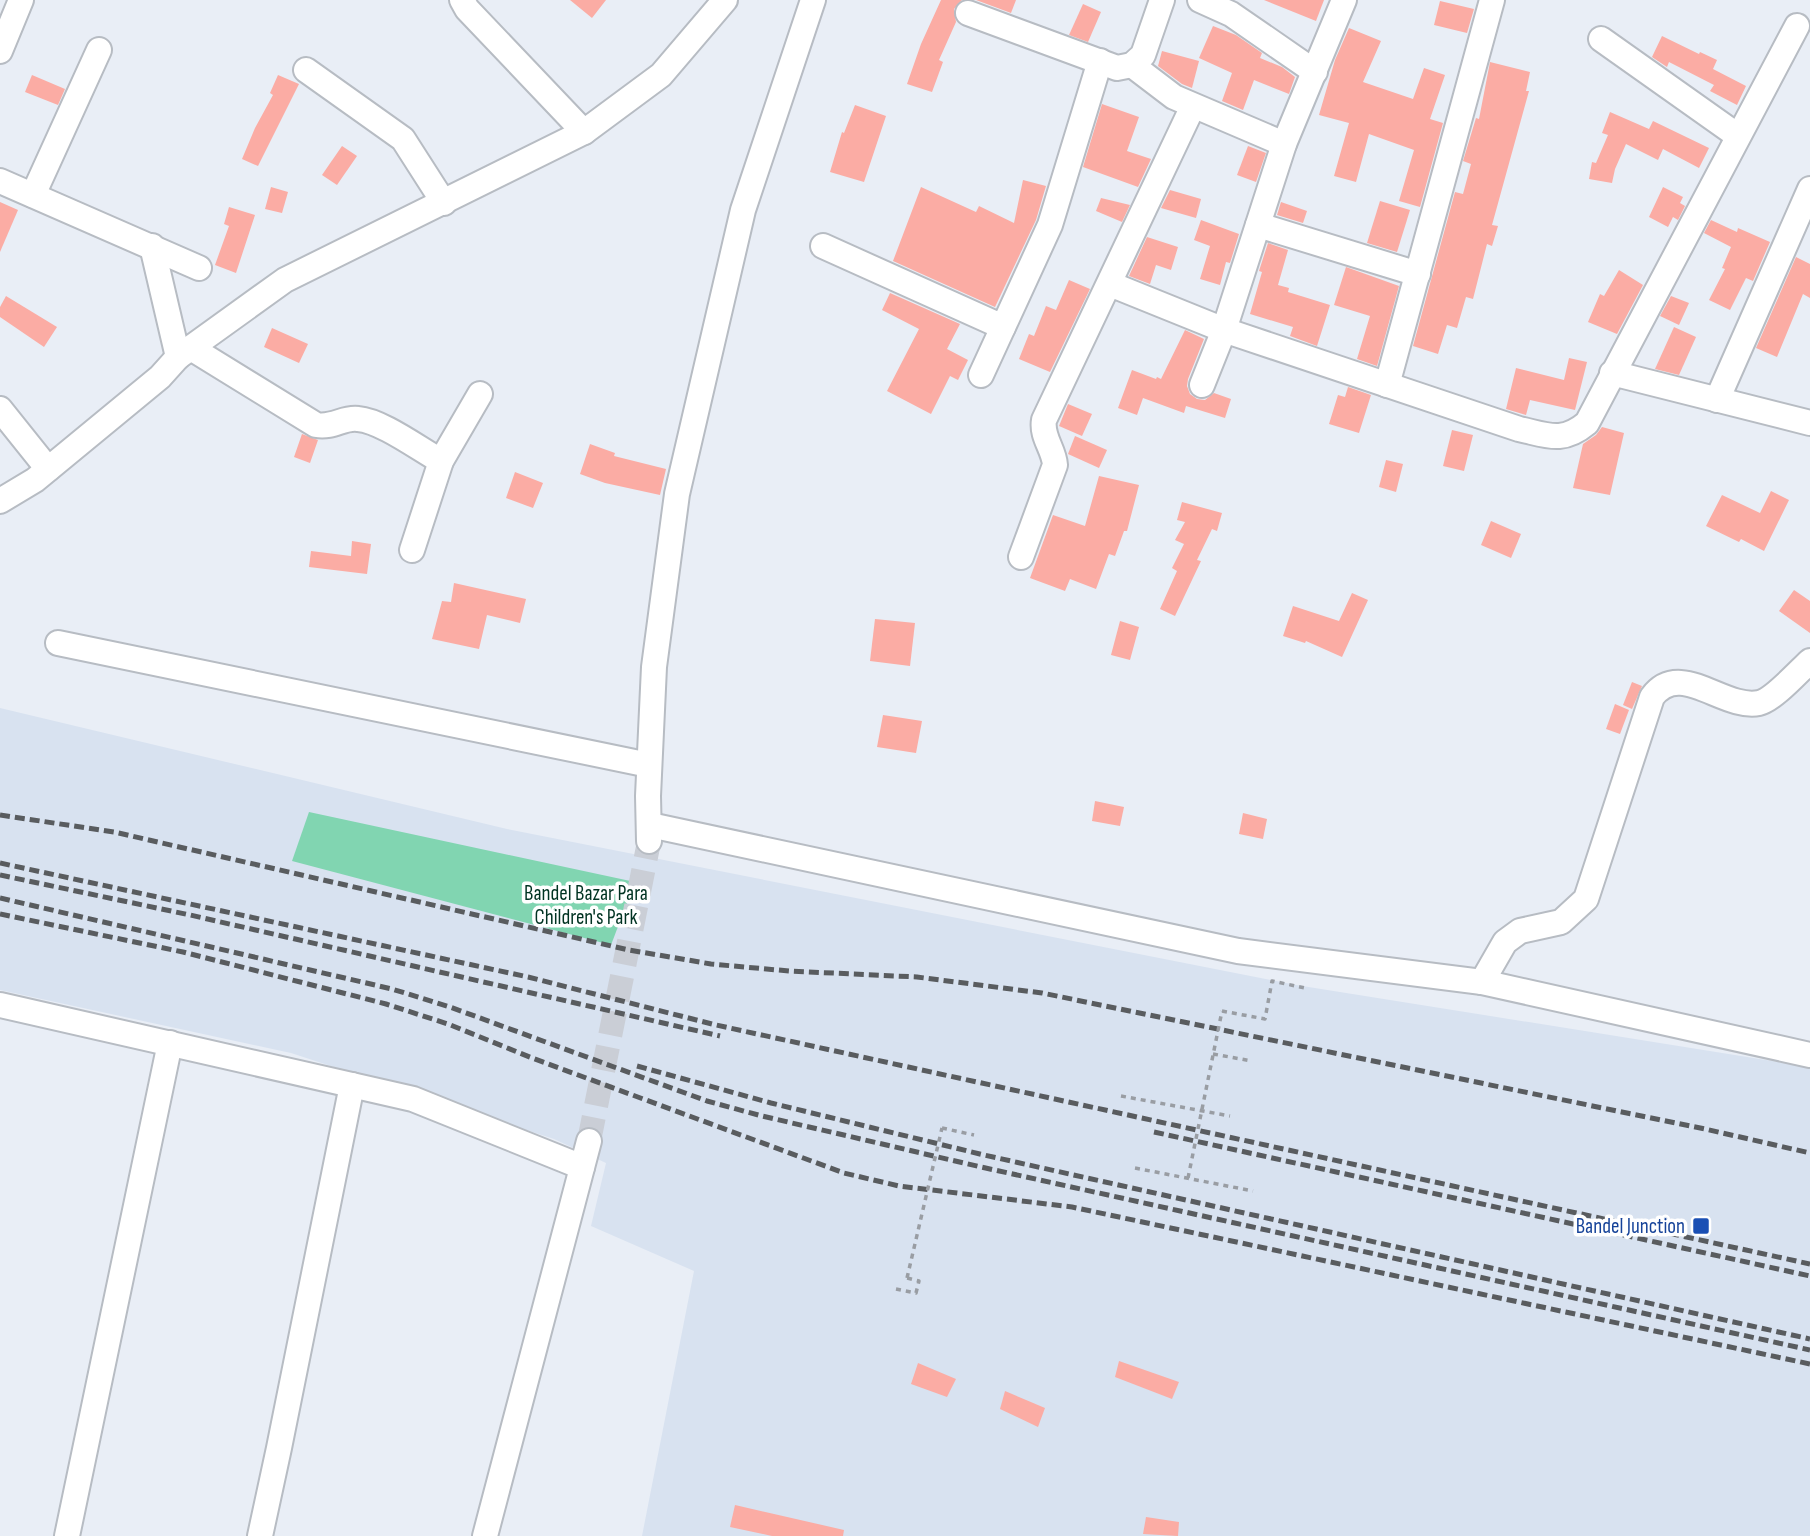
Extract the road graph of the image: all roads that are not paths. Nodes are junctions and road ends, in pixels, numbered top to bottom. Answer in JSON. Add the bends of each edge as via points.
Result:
{"nodes":[{"id":1,"x":21,"y":0,"type":"edge"},
{"id":2,"x":462,"y":0,"type":"edge"},
{"id":3,"x":725,"y":0,"type":"edge"},
{"id":4,"x":813,"y":0,"type":"edge"},
{"id":5,"x":1162,"y":0,"type":"edge"},
{"id":6,"x":1200,"y":0,"type":"edge"},
{"id":7,"x":1344,"y":0,"type":"edge"},
{"id":8,"x":1492,"y":0,"type":"edge"},
{"id":9,"x":1234,"y":7,"type":"edge"},
{"id":10,"x":968,"y":13,"type":"dead end"},
{"id":11,"x":1797,"y":26,"type":"dead end"},
{"id":12,"x":1601,"y":39,"type":"dead end"},
{"id":13,"x":99,"y":50,"type":"dead end"},
{"id":14,"x":0,"y":51,"type":"edge"},
{"id":15,"x":1100,"y":61,"type":"junction"},
{"id":16,"x":1132,"y":65,"type":"junction"},
{"id":17,"x":306,"y":70,"type":"dead end"},
{"id":18,"x":1315,"y":72,"type":"junction"},
{"id":19,"x":1193,"y":106,"type":"junction"},
{"id":20,"x":584,"y":132,"type":"junction"},
{"id":21,"x":1738,"y":136,"type":"junction"},
{"id":22,"x":1284,"y":145,"type":"junction"},
{"id":23,"x":0,"y":181,"type":"edge"},
{"id":24,"x":1810,"y":189,"type":"edge"},
{"id":25,"x":33,"y":195,"type":"junction"},
{"id":26,"x":444,"y":203,"type":"junction"},
{"id":27,"x":1258,"y":225,"type":"junction"},
{"id":28,"x":152,"y":246,"type":"junction"},
{"id":29,"x":823,"y":246,"type":"dead end"},
{"id":30,"x":199,"y":268,"type":"dead end"},
{"id":31,"x":1418,"y":274,"type":"junction"},
{"id":32,"x":1110,"y":284,"type":"junction"},
{"id":33,"x":1003,"y":327,"type":"junction"},
{"id":34,"x":1224,"y":330,"type":"junction"},
{"id":35,"x":185,"y":353,"type":"junction"},
{"id":36,"x":1612,"y":373,"type":"junction"},
{"id":37,"x":981,"y":375,"type":"dead end"},
{"id":38,"x":1202,"y":385,"type":"dead end"},
{"id":39,"x":1387,"y":385,"type":"junction"},
{"id":40,"x":480,"y":394,"type":"dead end"},
{"id":41,"x":1717,"y":400,"type":"junction"},
{"id":42,"x":0,"y":409,"type":"edge"},
{"id":43,"x":1810,"y":423,"type":"edge"},
{"id":44,"x":441,"y":461,"type":"junction"},
{"id":45,"x":48,"y":469,"type":"junction"},
{"id":46,"x":0,"y":501,"type":"edge"},
{"id":47,"x":412,"y":550,"type":"dead end"},
{"id":48,"x":1021,"y":557,"type":"dead end"},
{"id":49,"x":58,"y":643,"type":"dead end"},
{"id":50,"x":1810,"y":661,"type":"edge"},
{"id":51,"x":649,"y":765,"type":"junction"},
{"id":52,"x":1482,"y":982,"type":"junction"},
{"id":53,"x":0,"y":1004,"type":"edge"},
{"id":54,"x":170,"y":1043,"type":"junction"},
{"id":55,"x":1810,"y":1055,"type":"edge"},
{"id":56,"x":352,"y":1085,"type":"junction"},
{"id":57,"x":589,"y":1140,"type":"tunnel mouth"},
{"id":58,"x":582,"y":1167,"type":"junction"},
{"id":59,"x":67,"y":1536,"type":"edge"},
{"id":60,"x":260,"y":1536,"type":"edge"},
{"id":61,"x":485,"y":1536,"type":"edge"}],
"edges":[{"from":1,"to":14,"type":"street"},
{"from":2,"to":20,"type":"street"},
{"from":3,"to":20,"type":"street","via":[[661,75]]},
{"from":4,"to":51,"type":"street","via":[[743,210],[677,494],[654,667]]},
{"from":5,"to":16,"type":"street","via":[[1143,55]]},
{"from":6,"to":9,"type":"street"},
{"from":7,"to":18,"type":"street"},
{"from":8,"to":31,"type":"street"},
{"from":9,"to":18,"type":"street"},
{"from":10,"to":15,"type":"street"},
{"from":11,"to":21,"type":"street"},
{"from":12,"to":21,"type":"street"},
{"from":13,"to":25,"type":"street"},
{"from":15,"to":16,"type":"street","via":[[1117,68]]},
{"from":15,"to":33,"type":"street","via":[[1050,225]]},
{"from":16,"to":19,"type":"street"},
{"from":17,"to":26,"type":"street","via":[[403,139]]},
{"from":18,"to":22,"type":"street"},
{"from":19,"to":22,"type":"street"},
{"from":19,"to":32,"type":"street"},
{"from":20,"to":26,"type":"street"},
{"from":21,"to":36,"type":"street"},
{"from":22,"to":27,"type":"street"},
{"from":23,"to":25,"type":"street"},
{"from":24,"to":41,"type":"street"},
{"from":25,"to":28,"type":"street"},
{"from":26,"to":35,"type":"street","via":[[285,280]]},
{"from":27,"to":31,"type":"street"},
{"from":27,"to":34,"type":"street"},
{"from":28,"to":30,"type":"street"},
{"from":28,"to":35,"type":"street"},
{"from":29,"to":33,"type":"street"},
{"from":31,"to":39,"type":"street"},
{"from":32,"to":34,"type":"street"},
{"from":32,"to":48,"type":"street","via":[[1044,420],[1042,430],[1055,465]]},
{"from":33,"to":37,"type":"street"},
{"from":34,"to":38,"type":"street"},
{"from":34,"to":39,"type":"street"},
{"from":35,"to":44,"type":"street","via":[[316,425],[361,419]]},
{"from":35,"to":45,"type":"street"},
{"from":36,"to":39,"type":"street","via":[[1587,424],[1558,438]]},
{"from":36,"to":41,"type":"street"},
{"from":40,"to":44,"type":"street"},
{"from":41,"to":43,"type":"street"},
{"from":42,"to":45,"type":"street"},
{"from":44,"to":47,"type":"street"},
{"from":45,"to":46,"type":"street"},
{"from":49,"to":51,"type":"street"},
{"from":50,"to":52,"type":"street","via":[[1762,702],[1748,704],[1686,683],[1660,687],[1652,697],[1586,899],[1561,922],[1520,931],[1505,942]]},
{"from":51,"to":52,"type":"street","via":[[649,833],[1238,951]]},
{"from":52,"to":55,"type":"street"},
{"from":53,"to":54,"type":"street"},
{"from":54,"to":56,"type":"street"},
{"from":54,"to":59,"type":"street"},
{"from":56,"to":58,"type":"street","via":[[413,1099]]},
{"from":56,"to":60,"type":"street"},
{"from":57,"to":58,"type":"street"},
{"from":58,"to":61,"type":"street"}]}
